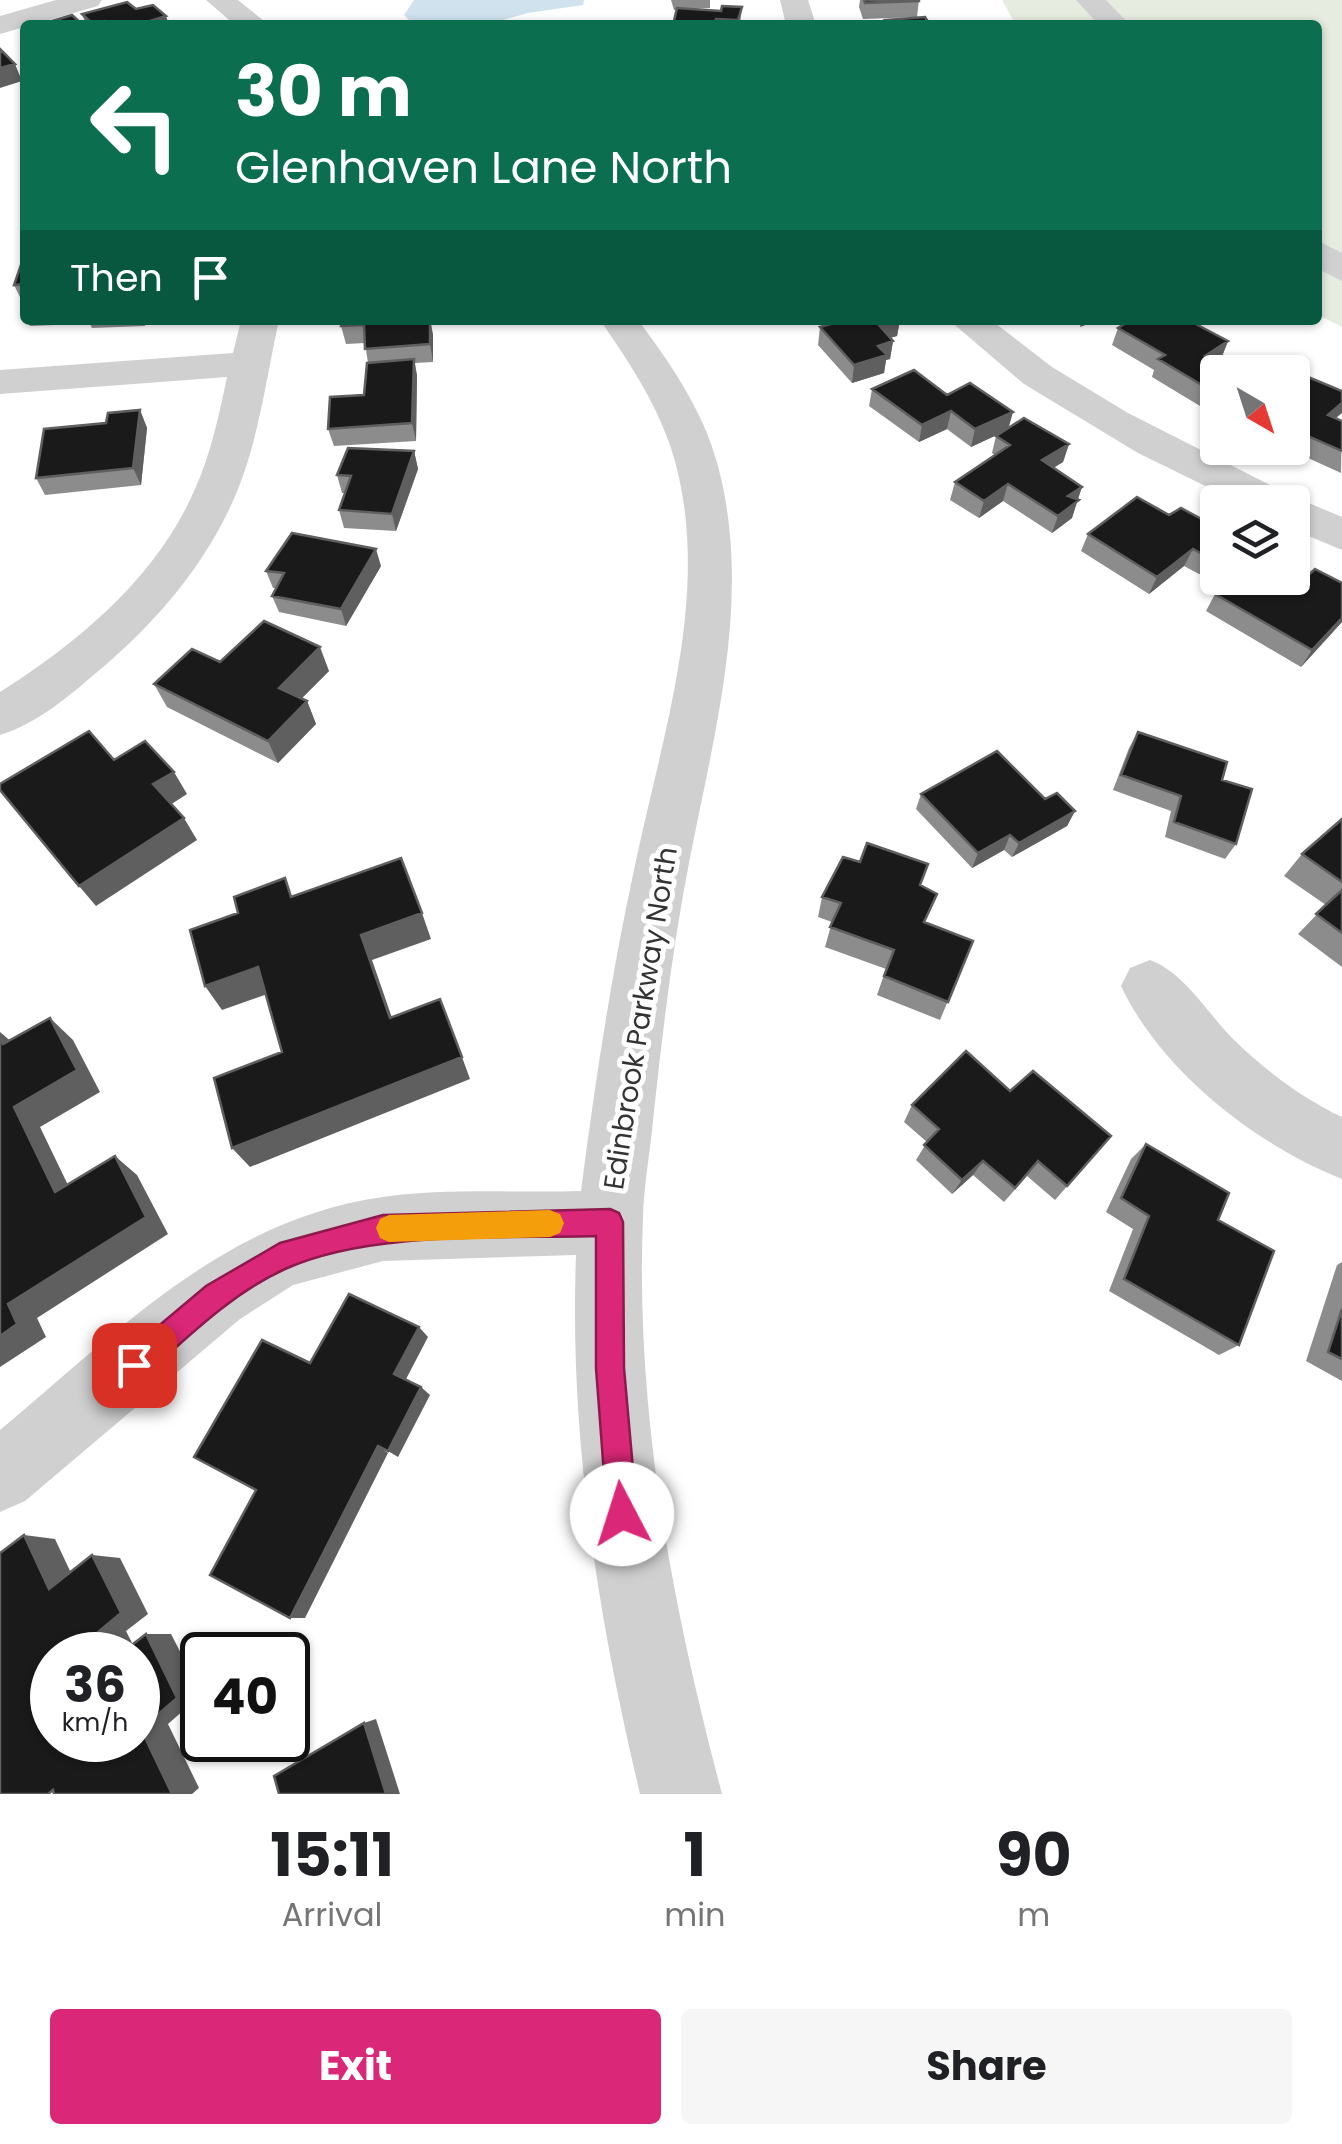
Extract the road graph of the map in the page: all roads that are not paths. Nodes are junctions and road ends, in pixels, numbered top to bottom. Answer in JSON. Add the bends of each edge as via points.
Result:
{"nodes":[{"id":1,"x":88,"y":0,"type":"edge"},
{"id":2,"x":220,"y":0,"type":"edge"},
{"id":3,"x":1090,"y":0,"type":"edge"},
{"id":4,"x":247,"y":20,"type":"edge"},
{"id":5,"x":1111,"y":20,"type":"edge"},
{"id":6,"x":0,"y":25,"type":"edge"},
{"id":7,"x":259,"y":325,"type":"edge"},
{"id":8,"x":621,"y":325,"type":"edge"},
{"id":9,"x":974,"y":325,"type":"edge"},
{"id":10,"x":249,"y":364,"type":"junction"},
{"id":11,"x":0,"y":382,"type":"edge"},
{"id":12,"x":1239,"y":485,"type":"edge"},
{"id":13,"x":1310,"y":520,"type":"edge"},
{"id":14,"x":1342,"y":535,"type":"edge"},
{"id":15,"x":0,"y":716,"type":"edge"},
{"id":16,"x":1150,"y":986,"type":"dead end"},
{"id":17,"x":1342,"y":1150,"type":"edge"},
{"id":18,"x":610,"y":1222,"type":"junction"},
{"id":19,"x":0,"y":1476,"type":"edge"},
{"id":20,"x":681,"y":1794,"type":"edge"}],
"edges":[{"from":1,"to":6,"type":"street"},
{"from":2,"to":4,"type":"street"},
{"from":3,"to":5,"type":"street"},
{"from":7,"to":10,"type":"street"},
{"from":8,"to":18,"type":"street","name":"Edinbrook Parkway North","via":[[677,412],[697,465],[709,573],[708,621],[632,1041]]},
{"from":9,"to":12,"type":"street","via":[[1104,419]]},
{"from":10,"to":11,"type":"street"},
{"from":10,"to":15,"type":"street","via":[[222,475],[186,546],[84,657]]},
{"from":13,"to":14,"type":"street"},
{"from":16,"to":17,"type":"street","via":[[1200,1050],[1256,1100]]},
{"from":18,"to":19,"type":"street","via":[[383,1229],[280,1256],[216,1296]]},
{"from":18,"to":20,"type":"street","name":"Edinbrook Parkway North","via":[[610,1368],[622,1514],[653,1688]]}]}
